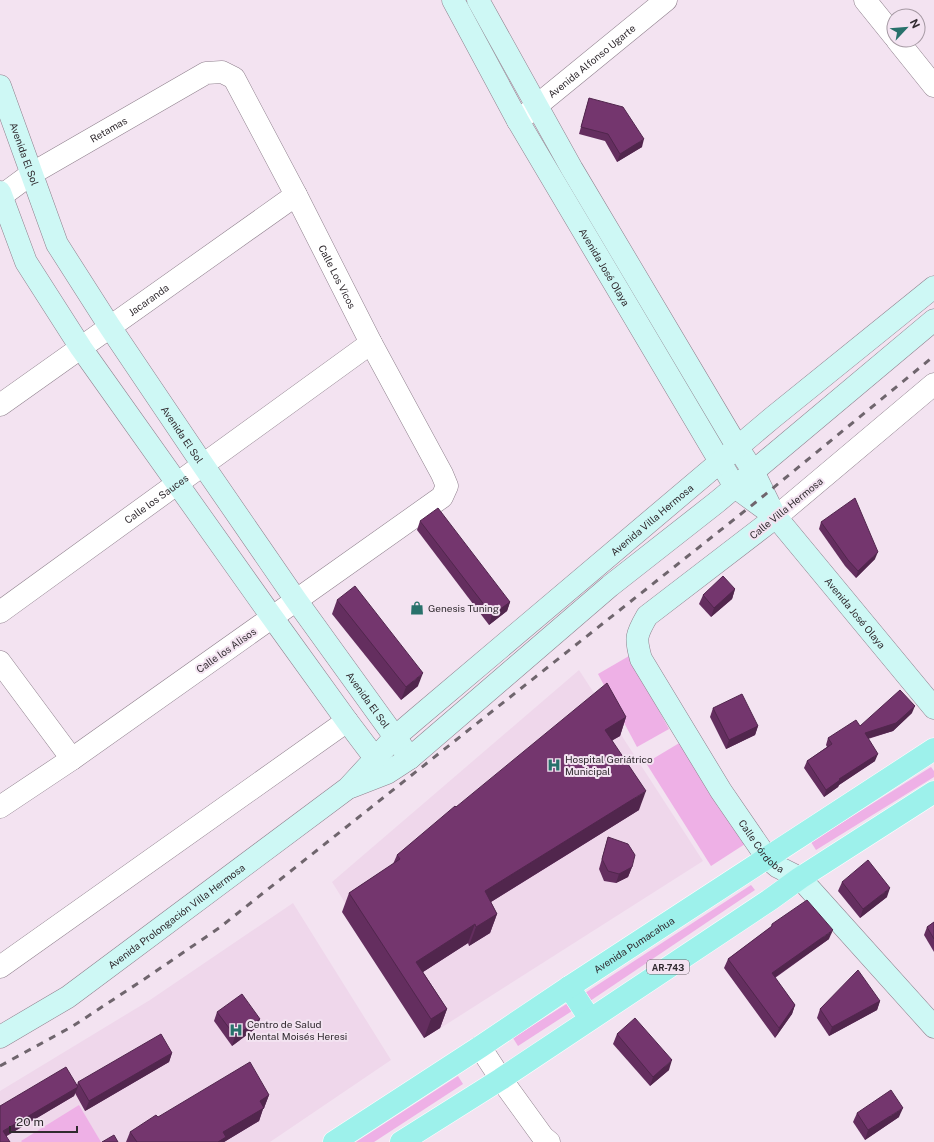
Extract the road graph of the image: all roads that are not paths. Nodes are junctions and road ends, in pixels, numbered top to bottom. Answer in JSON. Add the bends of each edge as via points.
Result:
{"nodes":[{"id":1,"x":453,"y":0,"type":"edge"},
{"id":2,"x":478,"y":0,"type":"edge"},
{"id":3,"x":666,"y":0,"type":"edge"},
{"id":4,"x":865,"y":0,"type":"edge"},
{"id":5,"x":886,"y":26,"type":"edge"},
{"id":6,"x":903,"y":48,"type":"edge"},
{"id":7,"x":222,"y":72,"type":"joint"},
{"id":8,"x":0,"y":86,"type":"edge"},
{"id":9,"x":934,"y":86,"type":"edge"},
{"id":10,"x":537,"y":106,"type":"junction"},
{"id":11,"x":518,"y":121,"type":"junction"},
{"id":12,"x":31,"y":174,"type":"junction"},
{"id":13,"x":585,"y":190,"type":"junction"},
{"id":14,"x":1,"y":195,"type":"edge"},
{"id":15,"x":296,"y":195,"type":"junction"},
{"id":16,"x":565,"y":201,"type":"junction"},
{"id":17,"x":640,"y":285,"type":"junction"},
{"id":18,"x":934,"y":287,"type":"edge"},
{"id":19,"x":621,"y":296,"type":"junction"},
{"id":20,"x":934,"y":320,"type":"edge"},
{"id":21,"x":110,"y":327,"type":"junction"},
{"id":22,"x":371,"y":343,"type":"junction"},
{"id":23,"x":81,"y":348,"type":"junction"},
{"id":24,"x":699,"y":382,"type":"junction"},
{"id":25,"x":934,"y":384,"type":"edge"},
{"id":26,"x":679,"y":393,"type":"junction"},
{"id":27,"x":0,"y":406,"type":"edge"},
{"id":28,"x":738,"y":448,"type":"junction"},
{"id":29,"x":720,"y":463,"type":"junction"},
{"id":30,"x":203,"y":465,"type":"junction"},
{"id":31,"x":753,"y":471,"type":"junction"},
{"id":32,"x":176,"y":484,"type":"junction"},
{"id":33,"x":447,"y":486,"type":"joint"},
{"id":34,"x":735,"y":487,"type":"junction"},
{"id":35,"x":776,"y":517,"type":"junction"},
{"id":36,"x":296,"y":600,"type":"junction"},
{"id":37,"x":0,"y":612,"type":"edge"},
{"id":38,"x":272,"y":617,"type":"junction"},
{"id":39,"x":638,"y":631,"type":"joint"},
{"id":40,"x":0,"y":662,"type":"edge"},
{"id":41,"x":934,"y":708,"type":"edge"},
{"id":42,"x":346,"y":721,"type":"junction"},
{"id":43,"x":395,"y":737,"type":"junction"},
{"id":44,"x":934,"y":750,"type":"edge"},
{"id":45,"x":410,"y":758,"type":"junction"},
{"id":46,"x":72,"y":759,"type":"junction"},
{"id":47,"x":381,"y":766,"type":"junction"},
{"id":48,"x":934,"y":792,"type":"edge"},
{"id":49,"x":0,"y":807,"type":"edge"},
{"id":50,"x":767,"y":858,"type":"junction"},
{"id":51,"x":800,"y":878,"type":"junction"},
{"id":52,"x":0,"y":967,"type":"edge"},
{"id":53,"x":569,"y":986,"type":"junction"},
{"id":54,"x":590,"y":1019,"type":"junction"},
{"id":55,"x":934,"y":1027,"type":"edge"},
{"id":56,"x":0,"y":1036,"type":"edge"},
{"id":57,"x":480,"y":1047,"type":"junction"},
{"id":58,"x":501,"y":1079,"type":"junction"},
{"id":59,"x":334,"y":1142,"type":"edge"},
{"id":60,"x":401,"y":1142,"type":"edge"},
{"id":61,"x":549,"y":1142,"type":"edge"}],
"edges":[{"from":1,"to":11,"type":"main road","name":"Avenida José Olaya"},
{"from":2,"to":10,"type":"main road","name":"Avenida José Olaya"},
{"from":3,"to":10,"type":"street","name":"Avenida Alfonso Ugarte"},
{"from":4,"to":5,"type":"street"},
{"from":6,"to":9,"type":"street"},
{"from":7,"to":12,"type":"street","name":"Retamas","via":[[206,73]]},
{"from":7,"to":15,"type":"street","name":"Calle Los Vicos","via":[[234,78]]},
{"from":8,"to":12,"type":"main road","name":"Avenida El Sol"},
{"from":10,"to":11,"type":"street","name":"Avenida Alfonso Ugarte"},
{"from":10,"to":13,"type":"main road","name":"Avenida José Olaya"},
{"from":11,"to":16,"type":"main road","name":"Avenida José Olaya"},
{"from":12,"to":14,"type":"street","name":"Retamas"},
{"from":12,"to":21,"type":"main road","name":"Avenida El Sol","via":[[57,244]]},
{"from":13,"to":16,"type":"main road"},
{"from":13,"to":17,"type":"main road","name":"Avenida José Olaya"},
{"from":14,"to":23,"type":"main road","via":[[26,262]]},
{"from":15,"to":21,"type":"street","name":"Jacaranda"},
{"from":15,"to":22,"type":"street","name":"Calle Los Vicos"},
{"from":16,"to":19,"type":"main road","name":"Avenida José Olaya"},
{"from":17,"to":19,"type":"main road"},
{"from":17,"to":24,"type":"main road","name":"Avenida José Olaya"},
{"from":18,"to":28,"type":"main road","name":"Avenida Villa Hermosa"},
{"from":19,"to":26,"type":"main road","name":"Avenida José Olaya"},
{"from":20,"to":31,"type":"main road"},
{"from":21,"to":23,"type":"street","name":"Jacaranda"},
{"from":21,"to":30,"type":"main road","name":"Avenida El Sol"},
{"from":22,"to":30,"type":"street","name":"Calle los Sauces"},
{"from":22,"to":33,"type":"street","name":"Calle Los Vicos"},
{"from":23,"to":27,"type":"street","name":"Jacaranda"},
{"from":23,"to":32,"type":"main road"},
{"from":24,"to":26,"type":"main road"},
{"from":24,"to":28,"type":"main road","name":"Avenida José Olaya"},
{"from":25,"to":35,"type":"street","name":"Calle Villa Hermosa"},
{"from":26,"to":29,"type":"main road","name":"Avenida José Olaya"},
{"from":28,"to":29,"type":"main road","name":"Avenida Villa Hermosa"},
{"from":28,"to":31,"type":"main road","name":"Avenida José Olaya"},
{"from":29,"to":34,"type":"main road","name":"Avenida José Olaya"},
{"from":29,"to":43,"type":"main road","name":"Avenida Villa Hermosa"},
{"from":30,"to":32,"type":"street","name":"Calle los Sauces"},
{"from":30,"to":36,"type":"main road","name":"Avenida El Sol"},
{"from":31,"to":34,"type":"main road"},
{"from":31,"to":35,"type":"main road","name":"Avenida José Olaya"},
{"from":32,"to":37,"type":"street","name":"Calle los Sauces"},
{"from":32,"to":38,"type":"main road"},
{"from":33,"to":36,"type":"street","name":"Calle los Alisos","via":[[442,497]]},
{"from":34,"to":35,"type":"main road","name":"Avenida José Olaya"},
{"from":34,"to":45,"type":"main road","via":[[610,586]]},
{"from":35,"to":39,"type":"main road","name":"Calle Villa Hermosa","via":[[647,616]]},
{"from":35,"to":41,"type":"main road","name":"Avenida José Olaya"},
{"from":36,"to":38,"type":"street","name":"Calle los Alisos"},
{"from":36,"to":43,"type":"main road","name":"Avenida El Sol"},
{"from":38,"to":42,"type":"main road"},
{"from":38,"to":46,"type":"street","name":"Calle los Alisos"},
{"from":39,"to":50,"type":"main road","name":"Calle Córdoba","via":[[637,646],[641,659],[721,791]]},
{"from":40,"to":46,"type":"street"},
{"from":42,"to":47,"type":"main road"},
{"from":42,"to":52,"type":"street"},
{"from":43,"to":45,"type":"main road","name":"Avenida El Sol"},
{"from":43,"to":47,"type":"main road","name":"Avenida Villa Hermosa"},
{"from":44,"to":50,"type":"main road","name":"Avenida Pumacahua"},
{"from":45,"to":47,"type":"main road"},
{"from":46,"to":49,"type":"street","name":"Calle los Alisos"},
{"from":47,"to":56,"type":"main road","name":"Avenida Prolongación Villa Hermosa","via":[[68,997]]},
{"from":48,"to":51,"type":"main road","number":"AR-743"},
{"from":50,"to":51,"type":"main road","name":"Calle Córdoba"},
{"from":50,"to":53,"type":"main road","name":"Avenida Pumacahua"},
{"from":51,"to":54,"type":"main road","number":"AR-743"},
{"from":51,"to":55,"type":"main road","name":"Calle Córdoba"},
{"from":53,"to":54,"type":"main road"},
{"from":53,"to":57,"type":"main road","name":"Avenida Pumacahua"},
{"from":54,"to":58,"type":"main road","number":"AR-743"},
{"from":57,"to":58,"type":"street"},
{"from":57,"to":59,"type":"main road","name":"Avenida Pumacahua"},
{"from":58,"to":60,"type":"main road","number":"AR-743"},
{"from":58,"to":61,"type":"street"}]}
